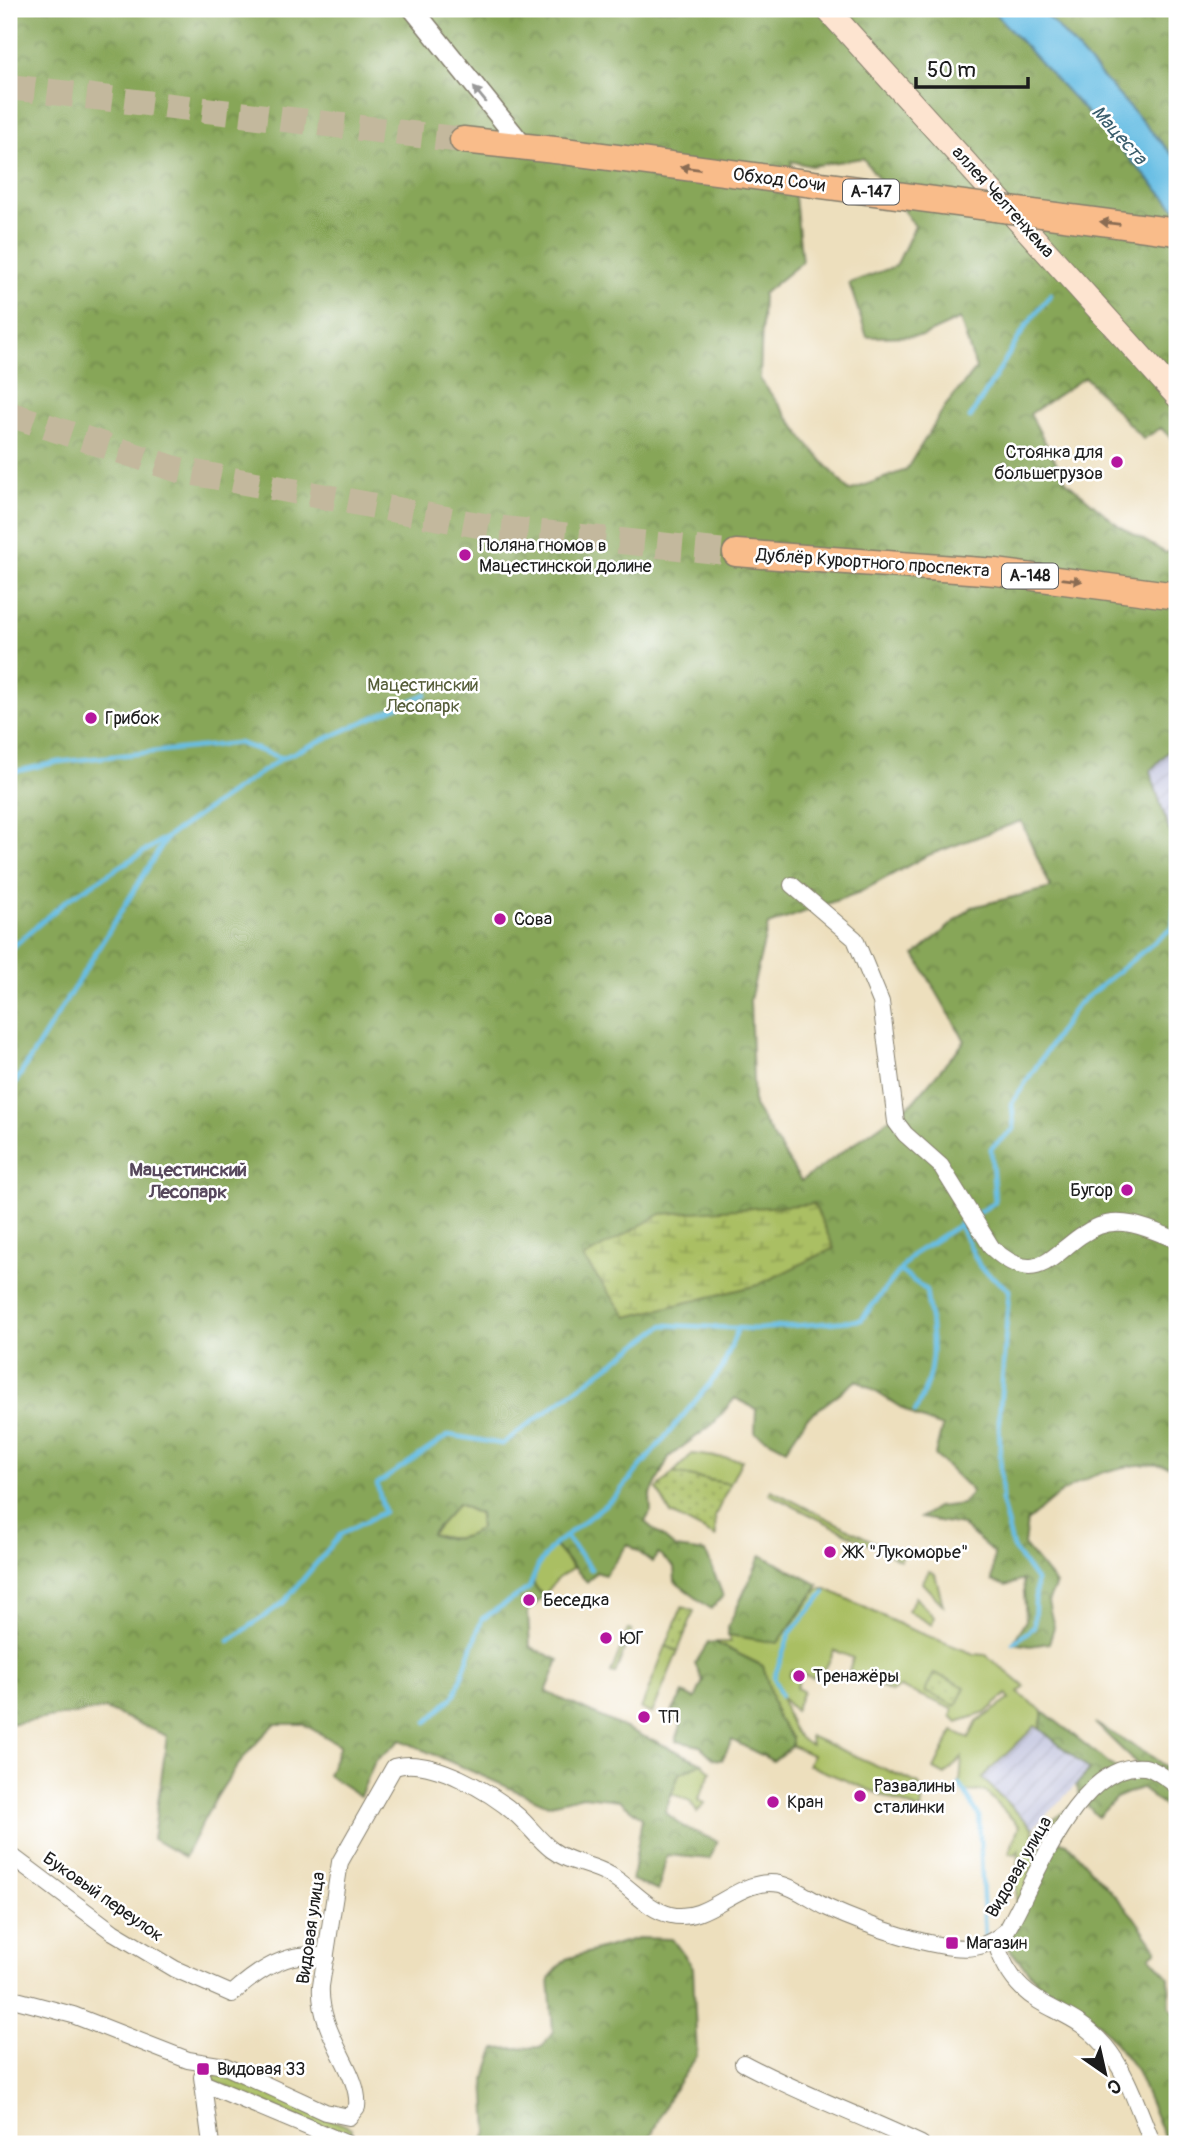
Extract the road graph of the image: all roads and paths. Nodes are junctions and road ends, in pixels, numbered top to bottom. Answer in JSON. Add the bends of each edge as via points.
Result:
{"nodes":[{"id":1,"x":413,"y":9,"type":"edge"},
{"id":2,"x":827,"y":9,"type":"edge"},
{"id":3,"x":463,"y":140,"type":"tunnel mouth"},
{"id":4,"x":524,"y":147,"type":"junction"},
{"id":5,"x":1177,"y":232,"type":"edge"},
{"id":6,"x":1177,"y":396,"type":"edge"},
{"id":7,"x":736,"y":553,"type":"tunnel mouth"},
{"id":8,"x":1177,"y":596,"type":"edge"},
{"id":9,"x":792,"y":885,"type":"dead end"},
{"id":10,"x":1177,"y":1240,"type":"edge"},
{"id":11,"x":1177,"y":1786,"type":"edge"},
{"id":12,"x":9,"y":1854,"type":"edge"},
{"id":13,"x":995,"y":1941,"type":"junction"},
{"id":14,"x":326,"y":1958,"type":"junction"},
{"id":15,"x":9,"y":1998,"type":"edge"},
{"id":16,"x":200,"y":2063,"type":"junction"},
{"id":17,"x":743,"y":2063,"type":"dead end"},
{"id":18,"x":203,"y":2083,"type":"junction"},
{"id":19,"x":211,"y":2144,"type":"edge"},
{"id":20,"x":348,"y":2144,"type":"edge"},
{"id":21,"x":921,"y":2144,"type":"edge"},
{"id":22,"x":1153,"y":2144,"type":"edge"}],
"edges":[{"from":4,"to":1,"type":"street","one_way":true},
{"from":2,"to":6,"type":"main road","name":"аллея Челтенхема"},
{"from":3,"to":4,"type":"highway","name":"Обход Сочи","number":"А-147"},
{"from":5,"to":4,"type":"highway","name":"Обход Сочи","number":"А-147","one_way":true,"bridge":true},
{"from":7,"to":8,"type":"highway","name":"Дублёр Курортного проспекта","number":"А-148","one_way":true,"via":[[996,572]]},
{"from":9,"to":10,"type":"street","via":[[855,939],[881,1002],[896,1122],[941,1166],[1001,1256],[1028,1267],[1042,1267],[1099,1226],[1130,1223]]},
{"from":11,"to":13,"type":"street","name":"Видовая улица","via":[[1147,1767],[1124,1769],[1102,1778],[1081,1799],[1007,1930]]},
{"from":12,"to":14,"type":"street","name":"Буковый переулок","via":[[124,1939],[232,1994],[285,1959],[309,1954]]},
{"from":13,"to":14,"type":"street","name":"Видовая улица","via":[[961,1948],[886,1931],[782,1884],[743,1888],[696,1914],[674,1916],[654,1910],[608,1874],[553,1851],[517,1815],[462,1780],[419,1763],[394,1767],[350,1840],[340,1862]]},
{"from":13,"to":22,"type":"street","via":[[1025,1995],[1085,2027],[1105,2047],[1120,2068]]},
{"from":14,"to":16,"type":"street","name":"Видовая улица","via":[[321,1986],[323,2017],[357,2091],[357,2108],[349,2116],[338,2117],[225,2066]]},
{"from":15,"to":16,"type":"street","via":[[73,2015]]},
{"from":16,"to":18,"type":"street"},
{"from":17,"to":21,"type":"street","via":[[800,2093]]},
{"from":18,"to":19,"type":"street"},
{"from":18,"to":20,"type":"street"}]}
